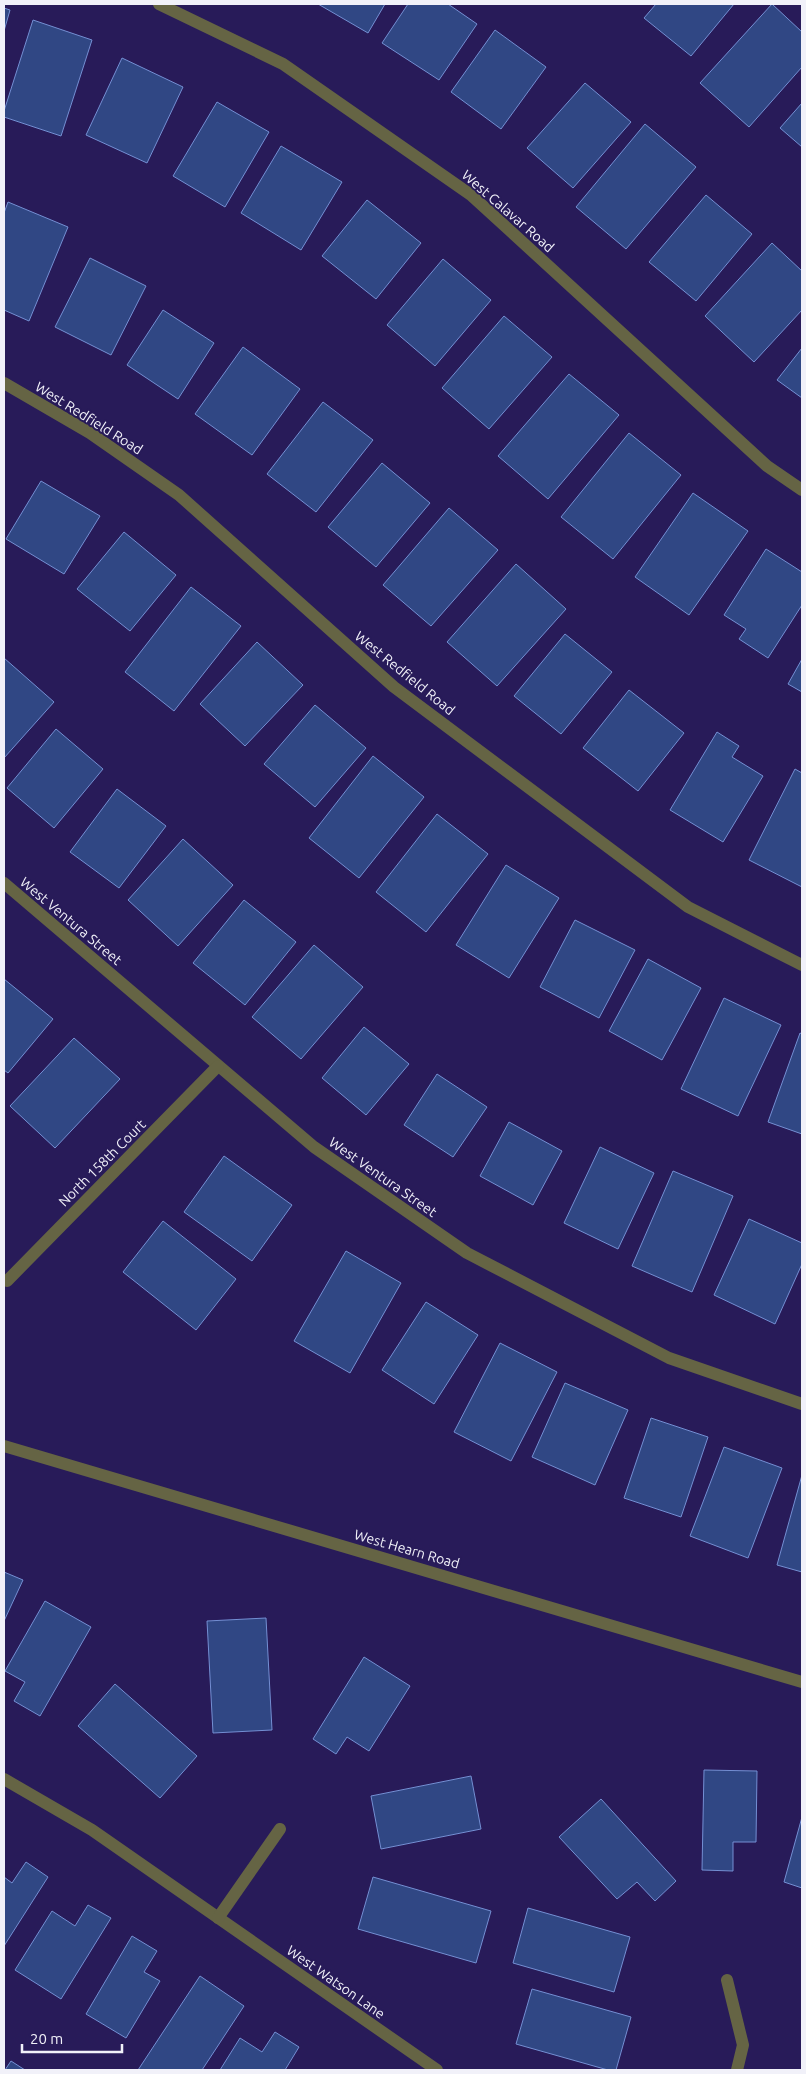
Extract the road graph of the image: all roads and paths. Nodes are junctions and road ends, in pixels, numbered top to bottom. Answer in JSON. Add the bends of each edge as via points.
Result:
{"nodes":[{"id":1,"x":159,"y":4,"type":"edge"},
{"id":2,"x":4,"y":383,"type":"edge"},
{"id":3,"x":802,"y":490,"type":"edge"},
{"id":4,"x":4,"y":883,"type":"edge"},
{"id":5,"x":802,"y":965,"type":"edge"},
{"id":6,"x":218,"y":1066,"type":"junction"},
{"id":7,"x":7,"y":1280,"type":"dead end"},
{"id":8,"x":802,"y":1404,"type":"edge"},
{"id":9,"x":4,"y":1446,"type":"edge"},
{"id":10,"x":802,"y":1682,"type":"edge"},
{"id":11,"x":4,"y":1779,"type":"edge"},
{"id":12,"x":280,"y":1829,"type":"dead end"},
{"id":13,"x":218,"y":1918,"type":"junction"},
{"id":14,"x":727,"y":1980,"type":"dead end"},
{"id":15,"x":438,"y":2070,"type":"edge"},
{"id":16,"x":737,"y":2070,"type":"edge"}],
"edges":[{"from":1,"to":3,"type":"street","name":"West Calavar Road","via":[[283,64],[471,195],[767,466]]},
{"from":2,"to":5,"type":"street","name":"West Redfield Road","via":[[90,433],[179,496],[394,687],[688,907]]},
{"from":4,"to":6,"type":"street","name":"West Ventura Street"},
{"from":6,"to":7,"type":"street","name":"North 158th Court"},
{"from":6,"to":8,"type":"street","name":"West Ventura Street","via":[[314,1147],[467,1252],[669,1358]]},
{"from":9,"to":10,"type":"street","name":"West Hearn Road"},
{"from":11,"to":13,"type":"street","name":"West Watson Lane","via":[[92,1830]]},
{"from":12,"to":13,"type":"street"},
{"from":13,"to":15,"type":"street","name":"West Watson Lane"},
{"from":14,"to":16,"type":"street","via":[[743,2045]]}]}
